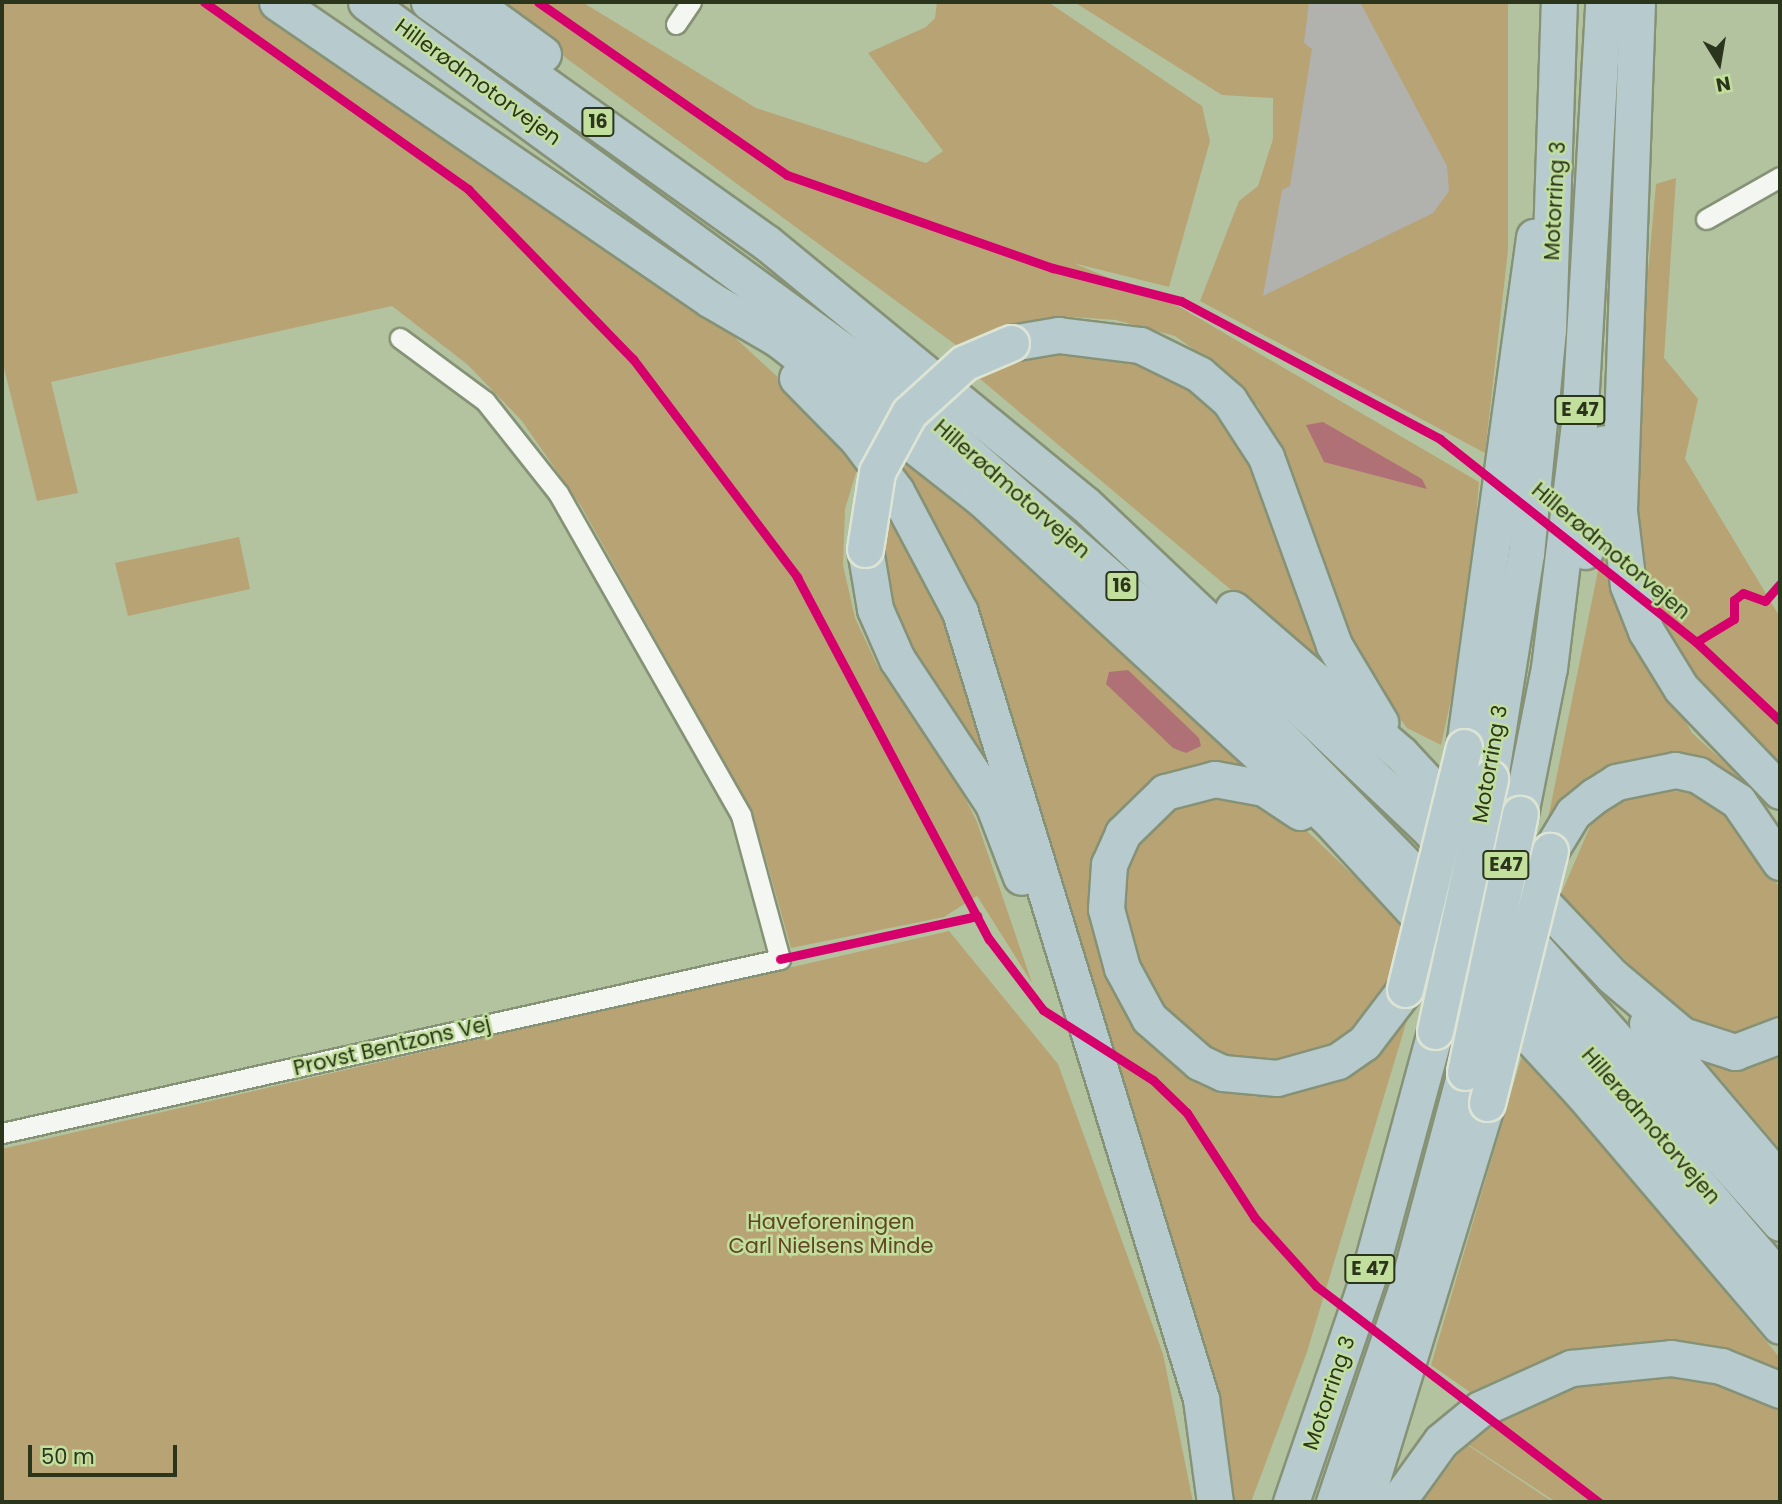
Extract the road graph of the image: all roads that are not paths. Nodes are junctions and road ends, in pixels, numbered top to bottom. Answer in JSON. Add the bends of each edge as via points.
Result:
{"nodes":[{"id":1,"x":278,"y":2,"type":"edge"},
{"id":2,"x":314,"y":2,"type":"edge"},
{"id":3,"x":366,"y":2,"type":"edge"},
{"id":4,"x":429,"y":2,"type":"edge"},
{"id":5,"x":472,"y":2,"type":"edge"},
{"id":6,"x":691,"y":2,"type":"edge"},
{"id":7,"x":1559,"y":2,"type":"edge"},
{"id":8,"x":1603,"y":2,"type":"edge"},
{"id":9,"x":1637,"y":2,"type":"edge"},
{"id":10,"x":676,"y":24,"type":"dead end"},
{"id":11,"x":1561,"y":78,"type":"junction"},
{"id":12,"x":506,"y":156,"type":"junction"},
{"id":13,"x":1780,"y":177,"type":"edge"},
{"id":14,"x":1706,"y":219,"type":"dead end"},
{"id":15,"x":767,"y":243,"type":"junction"},
{"id":16,"x":1627,"y":285,"type":"junction"},
{"id":17,"x":711,"y":300,"type":"junction"},
{"id":18,"x":400,"y":338,"type":"dead end"},
{"id":19,"x":1085,"y":504,"type":"junction"},
{"id":20,"x":1549,"y":668,"type":"junction"},
{"id":21,"x":1401,"y":754,"type":"junction"},
{"id":22,"x":1780,"y":792,"type":"edge"},
{"id":23,"x":1780,"y":862,"type":"edge"},
{"id":24,"x":1366,"y":863,"type":"junction"},
{"id":25,"x":1612,"y":976,"type":"junction"},
{"id":26,"x":1780,"y":1035,"type":"edge"},
{"id":27,"x":2,"y":1131,"type":"edge"},
{"id":28,"x":1116,"y":1135,"type":"junction"},
{"id":29,"x":1780,"y":1181,"type":"edge"},
{"id":30,"x":1780,"y":1223,"type":"edge"},
{"id":31,"x":1780,"y":1279,"type":"edge"},
{"id":32,"x":1780,"y":1326,"type":"edge"},
{"id":33,"x":1780,"y":1390,"type":"edge"},
{"id":34,"x":1215,"y":1502,"type":"edge"},
{"id":35,"x":1291,"y":1502,"type":"edge"},
{"id":36,"x":1334,"y":1502,"type":"edge"},
{"id":37,"x":1365,"y":1502,"type":"edge"},
{"id":38,"x":1396,"y":1502,"type":"edge"}],
"edges":[{"from":1,"to":12,"type":"highway"},
{"from":2,"to":12,"type":"highway"},
{"from":3,"to":31,"type":"highway","name":"Hillerødmotorvejen","number":"16","via":[[886,382],[1180,638],[1387,838],[1561,1023]]},
{"from":4,"to":15,"type":"highway","name":"Hillerødmotorvejen","number":"16"},
{"from":5,"to":15,"type":"highway","via":[[694,167]]},
{"from":6,"to":10,"type":"street"},
{"from":7,"to":11,"type":"highway","name":"Motorring 3","number":"E 47"},
{"from":8,"to":20,"type":"highway","name":"Motorring 3","number":"E 47","via":[[1579,424]]},
{"from":9,"to":16,"type":"highway"},
{"from":11,"to":24,"type":"highway","bridge":true,"via":[[1521,313],[1465,747],[1405,989],[1364,1044],[1338,1061],[1307,1073],[1247,1078],[1223,1073],[1174,1046],[1136,996],[1111,935],[1106,884],[1123,833],[1145,805],[1188,784],[1242,780],[1264,788]]},
{"from":11,"to":35,"type":"highway","name":"Motorring 3","number":"E 47","bridge":true,"via":[[1548,330],[1526,554],[1490,778],[1435,1031],[1370,1271]]},
{"from":12,"to":17,"type":"highway"},
{"from":13,"to":14,"type":"street"},
{"from":15,"to":19,"type":"highway","name":"Hillerødmotorvejen","number":"16"},
{"from":16,"to":20,"type":"highway","via":[[1588,540]]},
{"from":16,"to":22,"type":"highway","via":[[1619,511],[1628,585],[1646,631],[1681,688]]},
{"from":17,"to":24,"type":"highway","via":[[778,339],[981,498],[1184,678],[1328,818]]},
{"from":17,"to":28,"type":"highway","via":[[857,439],[931,550],[986,687]]},
{"from":18,"to":27,"type":"street","name":"Provst Bentzons Vej","via":[[485,401],[558,493],[741,815],[780,959]]},
{"from":19,"to":21,"type":"highway","via":[[1248,620]]},
{"from":19,"to":30,"type":"highway","name":"Hillerødmotorvejen","number":"16","via":[[1424,825],[1688,1112]]},
{"from":20,"to":36,"type":"highway","name":"Motorring 3","number":"E 47","bridge":true,"via":[[1465,1072],[1409,1281]]},
{"from":21,"to":25,"type":"highway","number":"E47"},
{"from":21,"to":28,"type":"highway","bridge":true,"via":[[1334,645],[1266,457],[1229,400],[1199,374],[1140,345],[1058,335],[1012,343],[964,363],[909,413],[877,472],[865,549],[875,609],[897,659],[971,767],[1008,839]]},
{"from":23,"to":37,"type":"highway","bridge":true,"via":[[1738,801],[1698,775],[1675,770],[1616,782],[1573,813],[1550,851],[1487,1103]]},
{"from":24,"to":32,"type":"highway","via":[[1581,1093]]},
{"from":25,"to":26,"type":"highway","via":[[1703,1047],[1735,1052]]},
{"from":25,"to":29,"type":"highway"},
{"from":28,"to":34,"type":"highway","via":[[1201,1399]]},
{"from":33,"to":38,"type":"highway","via":[[1721,1366],[1671,1358],[1571,1368],[1480,1409],[1441,1441]]}]}
